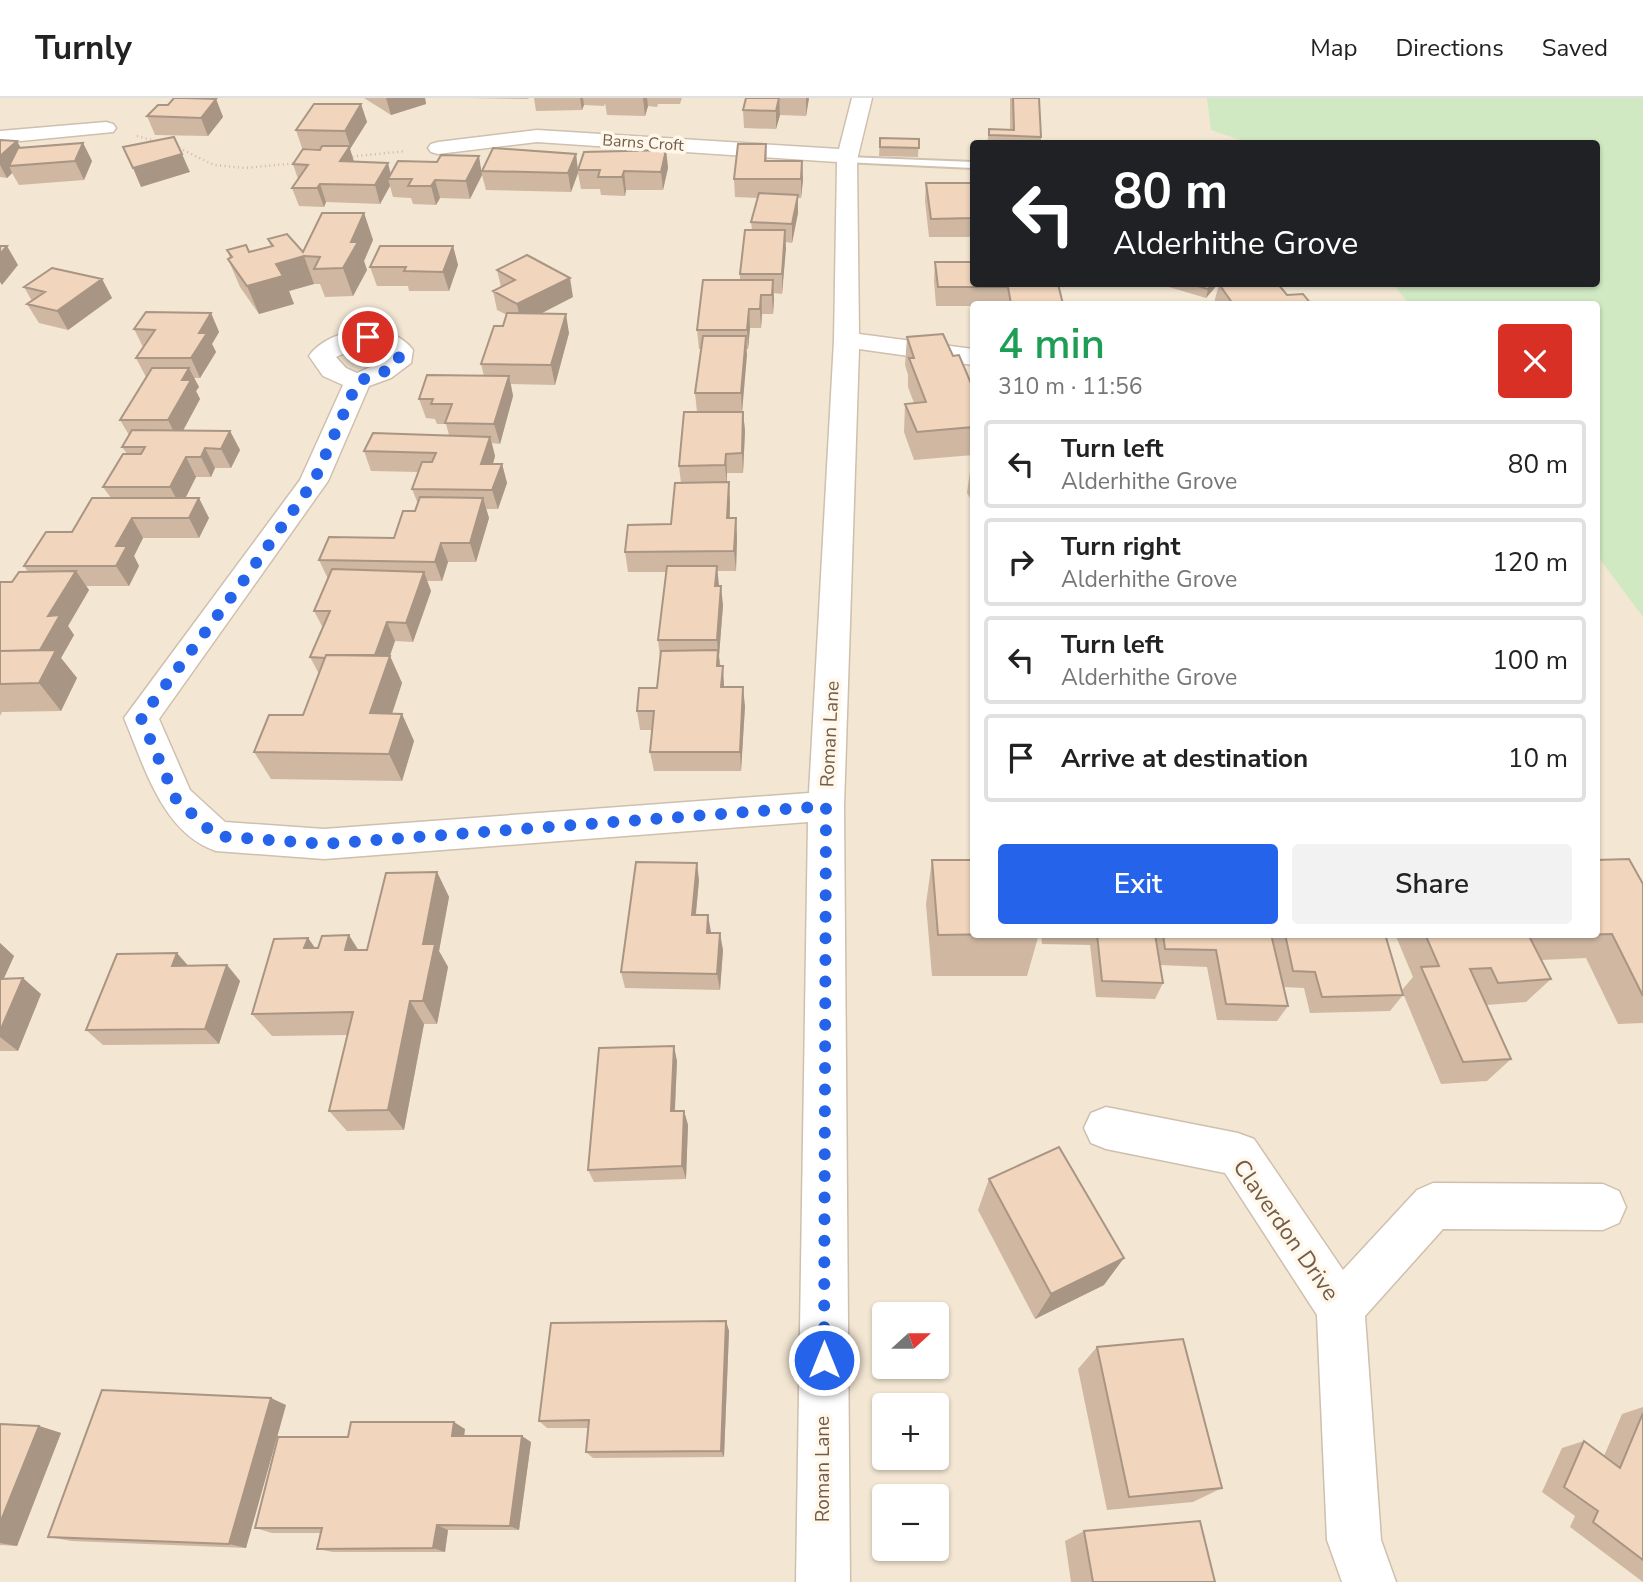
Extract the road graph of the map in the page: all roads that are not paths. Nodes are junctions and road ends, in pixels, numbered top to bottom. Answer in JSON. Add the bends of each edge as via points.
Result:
{"nodes":[{"id":1,"x":862,"y":98,"type":"edge"},
{"id":2,"x":106,"y":128,"type":"road end"},
{"id":3,"x":0,"y":137,"type":"edge"},
{"id":4,"x":438,"y":148,"type":"road end"},
{"id":5,"x":847,"y":158,"type":"junction"},
{"id":6,"x":970,"y":165,"type":"edge"},
{"id":7,"x":847,"y":340,"type":"junction"},
{"id":8,"x":970,"y":357,"type":"edge"},
{"id":9,"x":358,"y":381,"type":"dead end"},
{"id":10,"x":826,"y":806,"type":"junction"},
{"id":11,"x":1106,"y":1128,"type":"dead end"},
{"id":12,"x":1604,"y":1207,"type":"dead end"},
{"id":13,"x":1341,"y":1308,"type":"junction"},
{"id":14,"x":823,"y":1582,"type":"edge"},
{"id":15,"x":1369,"y":1582,"type":"edge"}],
"edges":[{"from":1,"to":5,"type":"street","name":"Roman Lane"},
{"from":2,"to":3,"type":"street"},
{"from":4,"to":5,"type":"street","name":"Barns Croft","via":[[537,136]]},
{"from":5,"to":6,"type":"lane"},
{"from":5,"to":7,"type":"street","name":"Roman Lane"},
{"from":7,"to":8,"type":"street"},
{"from":7,"to":10,"type":"street","name":"Roman Lane"},
{"from":9,"to":10,"type":"street","via":[[314,481],[141,718],[176,799],[216,836],[324,844]]},
{"from":10,"to":14,"type":"street","name":"Roman Lane"},
{"from":11,"to":13,"type":"street","name":"Claverdon Drive","via":[[1238,1154]]},
{"from":12,"to":13,"type":"street","name":"Claverdon Drive","via":[[1433,1206]]},
{"from":13,"to":15,"type":"street","name":"Claverdon Drive","via":[[1354,1540]]}]}
